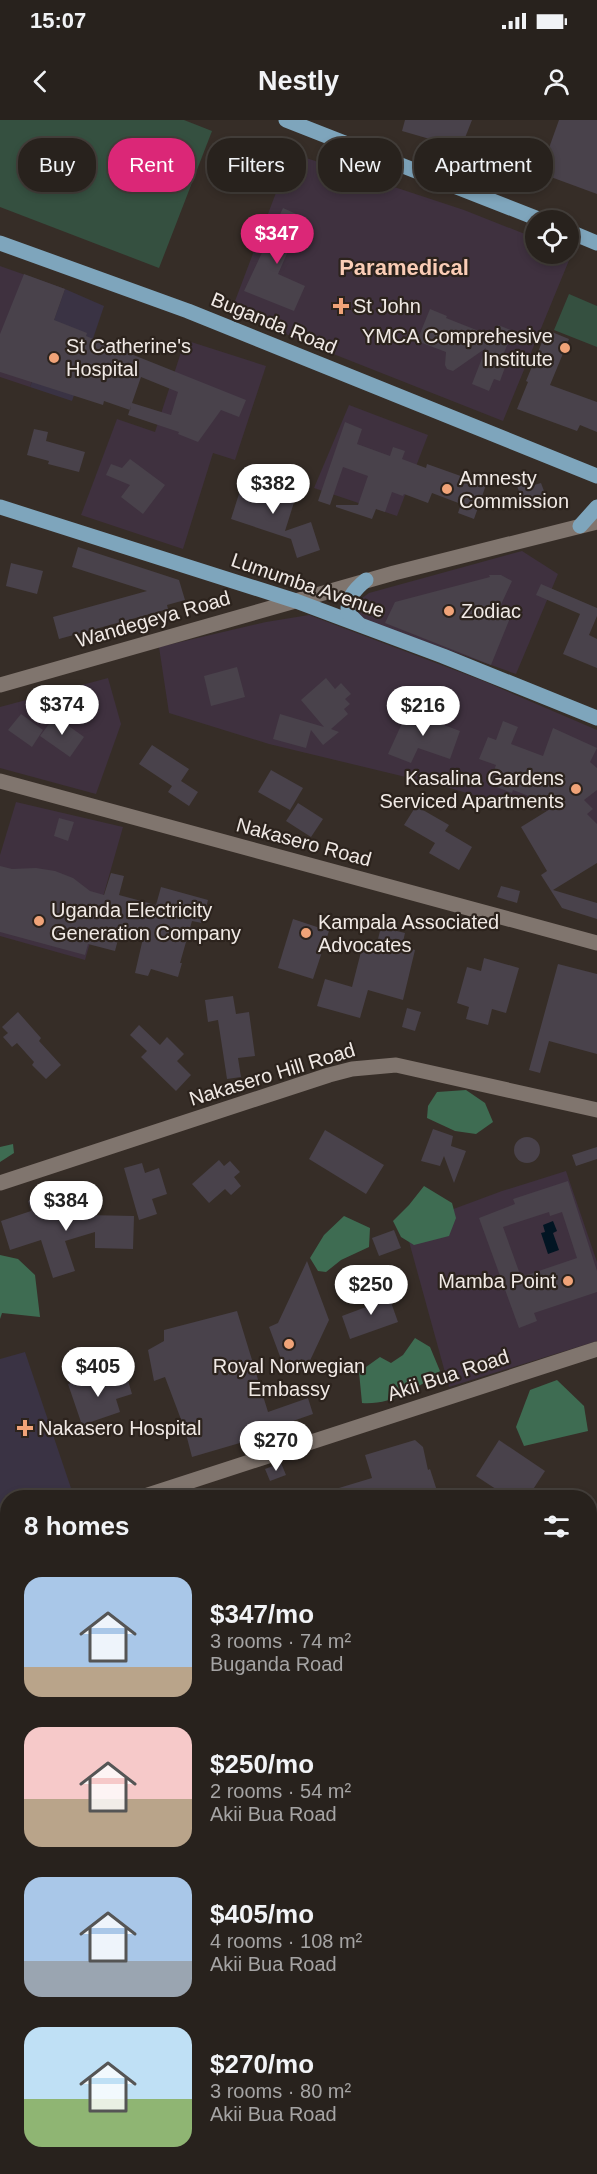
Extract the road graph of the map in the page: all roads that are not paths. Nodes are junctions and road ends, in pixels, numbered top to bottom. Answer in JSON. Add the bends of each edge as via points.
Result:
{"nodes":[{"id":1,"x":286,"y":120,"type":"edge"},
{"id":2,"x":525,"y":214,"type":"edge"},
{"id":3,"x":579,"y":236,"type":"edge"},
{"id":4,"x":0,"y":243,"type":"edge"},
{"id":5,"x":597,"y":243,"type":"edge"},
{"id":6,"x":597,"y":476,"type":"edge"},
{"id":7,"x":0,"y":507,"type":"edge"},
{"id":8,"x":597,"y":507,"type":"edge"},
{"id":9,"x":597,"y":522,"type":"edge"},
{"id":10,"x":580,"y":526,"type":"junction"},
{"id":11,"x":366,"y":580,"type":"junction"},
{"id":12,"x":296,"y":601,"type":"junction"},
{"id":13,"x":361,"y":624,"type":"junction"},
{"id":14,"x":0,"y":685,"type":"edge"},
{"id":15,"x":597,"y":718,"type":"edge"},
{"id":16,"x":0,"y":781,"type":"edge"},
{"id":17,"x":597,"y":943,"type":"edge"},
{"id":18,"x":597,"y":1110,"type":"edge"},
{"id":19,"x":0,"y":1183,"type":"edge"},
{"id":20,"x":597,"y":1349,"type":"edge"},
{"id":21,"x":164,"y":1490,"type":"edge"}],
"edges":[{"from":1,"to":2,"type":"main road"},
{"from":3,"to":5,"type":"main road"},
{"from":4,"to":6,"type":"main road","name":"Buganda Road","via":[[188,311]]},
{"from":7,"to":12,"type":"main road","name":"Lumumba Avenue"},
{"from":8,"to":10,"type":"main road"},
{"from":9,"to":10,"type":"street","name":"Wandegeya Road"},
{"from":10,"to":11,"type":"street","name":"Wandegeya Road"},
{"from":11,"to":12,"type":"street","name":"Wandegeya Road"},
{"from":11,"to":13,"type":"main road","via":[[353,593],[348,606],[351,618]]},
{"from":12,"to":13,"type":"main road","name":"Lumumba Avenue"},
{"from":12,"to":14,"type":"street","name":"Wandegeya Road"},
{"from":13,"to":15,"type":"main road","name":"Lumumba Avenue"},
{"from":16,"to":17,"type":"street","name":"Nakasero Road"},
{"from":18,"to":19,"type":"street","name":"Nakasero Hill Road","via":[[396,1065],[376,1066],[329,1075]]},
{"from":20,"to":21,"type":"street","name":"Akii Bua Road"}]}
